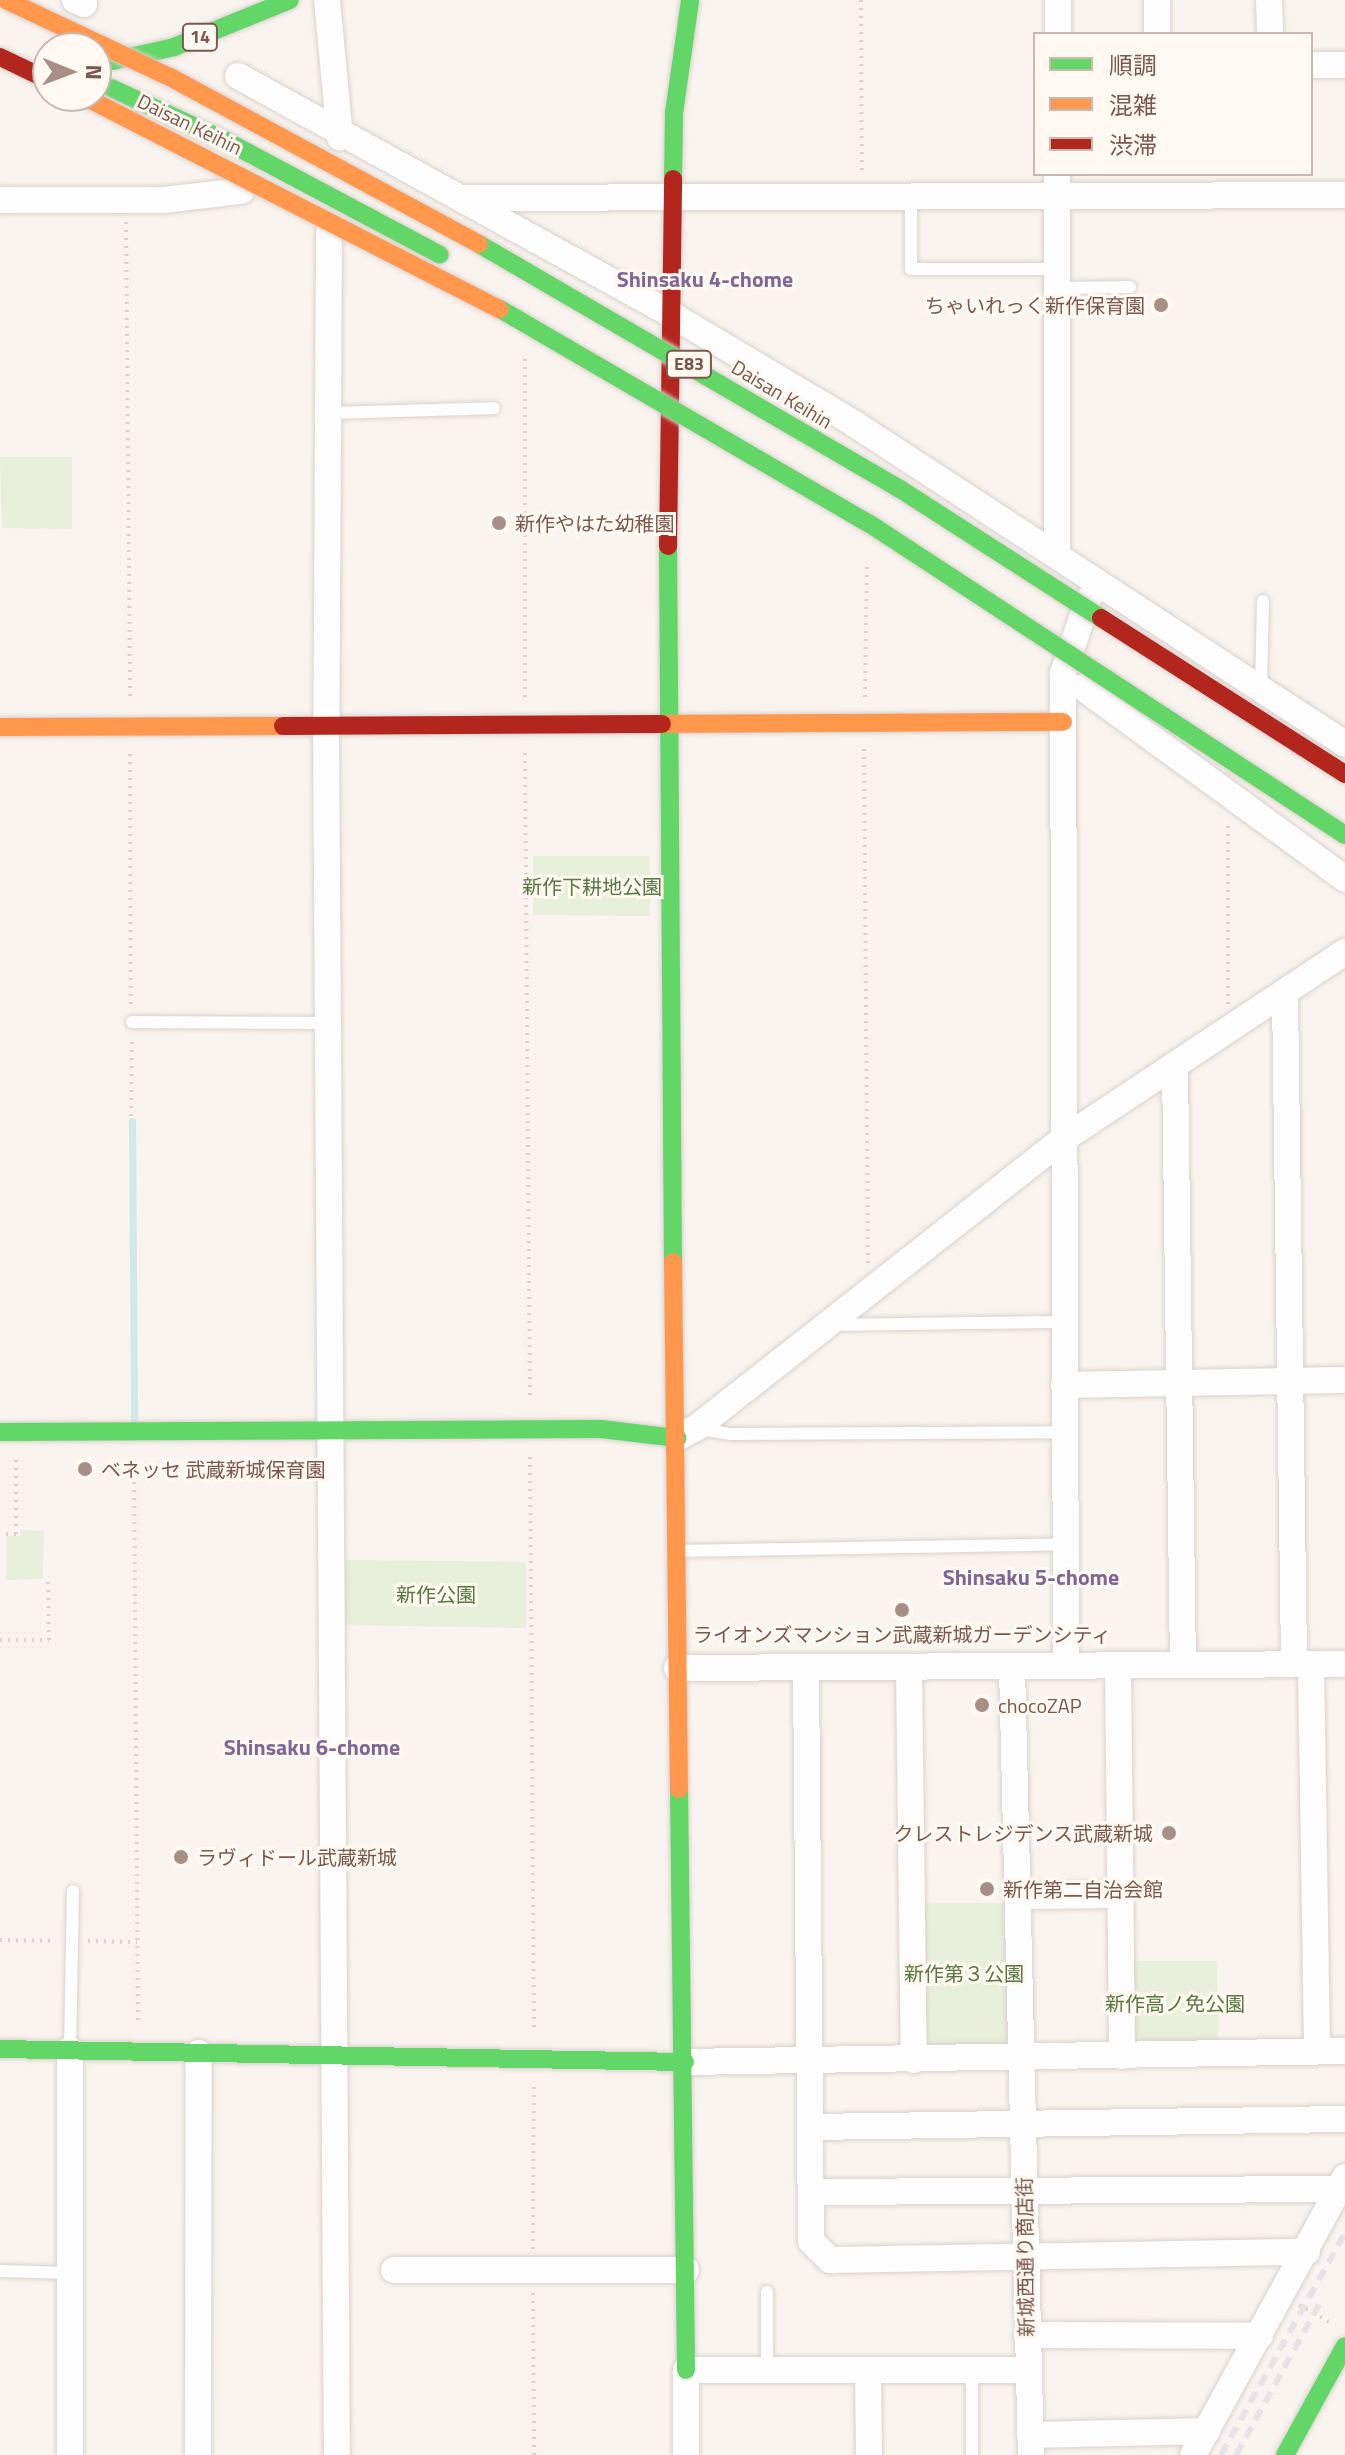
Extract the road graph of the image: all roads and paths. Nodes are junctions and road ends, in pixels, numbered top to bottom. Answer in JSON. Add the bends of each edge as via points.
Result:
{"nodes":[{"id":1,"x":6,"y":0,"type":"edge"},
{"id":2,"x":290,"y":0,"type":"edge"},
{"id":3,"x":327,"y":0,"type":"edge"},
{"id":4,"x":690,"y":0,"type":"edge"},
{"id":5,"x":861,"y":0,"type":"edge"},
{"id":6,"x":1058,"y":0,"type":"edge"},
{"id":7,"x":1157,"y":0,"type":"edge"},
{"id":8,"x":1269,"y":0,"type":"edge"},
{"id":9,"x":0,"y":12,"type":"edge"},
{"id":10,"x":42,"y":32,"type":"edge"},
{"id":11,"x":1058,"y":32,"type":"edge"},
{"id":12,"x":1157,"y":32,"type":"edge"},
{"id":13,"x":1270,"y":32,"type":"edge"},
{"id":14,"x":0,"y":38,"type":"edge"},
{"id":15,"x":32,"y":52,"type":"edge"},
{"id":16,"x":112,"y":59,"type":"edge"},
{"id":17,"x":1313,"y":65,"type":"edge"},
{"id":18,"x":1345,"y":65,"type":"edge"},
{"id":19,"x":112,"y":69,"type":"edge"},
{"id":20,"x":4,"y":71,"type":"edge"},
{"id":21,"x":32,"y":72,"type":"edge"},
{"id":22,"x":238,"y":76,"type":"dead end"},
{"id":23,"x":32,"y":77,"type":"edge"},
{"id":24,"x":32,"y":87,"type":"edge"},
{"id":25,"x":112,"y":88,"type":"edge"},
{"id":26,"x":112,"y":111,"type":"edge"},
{"id":27,"x":81,"y":112,"type":"edge"},
{"id":28,"x":340,"y":137,"type":"junction"},
{"id":29,"x":862,"y":181,"type":"dead end"},
{"id":30,"x":1160,"y":185,"type":"edge"},
{"id":31,"x":1272,"y":185,"type":"edge"},
{"id":32,"x":1057,"y":186,"type":"edge"},
{"id":33,"x":241,"y":191,"type":"junction"},
{"id":34,"x":1345,"y":195,"type":"edge"},
{"id":35,"x":911,"y":197,"type":"junction"},
{"id":36,"x":456,"y":198,"type":"junction"},
{"id":37,"x":672,"y":198,"type":"junction"},
{"id":38,"x":0,"y":200,"type":"edge"},
{"id":39,"x":125,"y":200,"type":"junction"},
{"id":40,"x":329,"y":233,"type":"junction"},
{"id":41,"x":1058,"y":279,"type":"junction"},
{"id":42,"x":1130,"y":287,"type":"dead end"},
{"id":43,"x":516,"y":295,"type":"dead end"},
{"id":44,"x":672,"y":315,"type":"junction"},
{"id":45,"x":526,"y":341,"type":"junction"},
{"id":46,"x":647,"y":369,"type":"dead end"},
{"id":47,"x":676,"y":381,"type":"junction"},
{"id":48,"x":494,"y":408,"type":"dead end"},
{"id":49,"x":328,"y":413,"type":"junction"},
{"id":50,"x":670,"y":421,"type":"junction"},
{"id":51,"x":789,"y":453,"type":"dead end"},
{"id":52,"x":867,"y":543,"type":"junction"},
{"id":53,"x":1057,"y":553,"type":"junction"},
{"id":54,"x":1096,"y":578,"type":"junction"},
{"id":55,"x":1263,"y":601,"type":"dead end"},
{"id":56,"x":1078,"y":629,"type":"junction"},
{"id":57,"x":1063,"y":673,"type":"junction"},
{"id":58,"x":1261,"y":689,"type":"junction"},
{"id":59,"x":1309,"y":720,"type":"junction"},
{"id":60,"x":1345,"y":720,"type":"edge"},
{"id":61,"x":1063,"y":722,"type":"junction"},
{"id":62,"x":864,"y":723,"type":"junction"},
{"id":63,"x":525,"y":724,"type":"junction"},
{"id":64,"x":666,"y":724,"type":"junction"},
{"id":65,"x":326,"y":725,"type":"junction"},
{"id":66,"x":130,"y":726,"type":"junction"},
{"id":67,"x":0,"y":727,"type":"edge"},
{"id":68,"x":1345,"y":744,"type":"edge"},
{"id":69,"x":1345,"y":774,"type":"edge"},
{"id":70,"x":1345,"y":794,"type":"edge"},
{"id":71,"x":1228,"y":810,"type":"dead end"},
{"id":72,"x":1345,"y":816,"type":"edge"},
{"id":73,"x":1345,"y":835,"type":"edge"},
{"id":74,"x":1345,"y":879,"type":"edge"},
{"id":75,"x":1345,"y":952,"type":"edge"},
{"id":76,"x":1285,"y":992,"type":"junction"},
{"id":77,"x":1228,"y":1011,"type":"dead end"},
{"id":78,"x":132,"y":1022,"type":"junction"},
{"id":79,"x":328,"y":1023,"type":"junction"},
{"id":80,"x":1175,"y":1065,"type":"junction"},
{"id":81,"x":131,"y":1116,"type":"dead end"},
{"id":82,"x":1062,"y":1140,"type":"junction"},
{"id":83,"x":868,"y":1294,"type":"junction"},
{"id":84,"x":1063,"y":1322,"type":"junction"},
{"id":85,"x":828,"y":1325,"type":"junction"},
{"id":86,"x":1345,"y":1380,"type":"edge"},
{"id":87,"x":1290,"y":1381,"type":"junction"},
{"id":88,"x":1179,"y":1383,"type":"junction"},
{"id":89,"x":1064,"y":1385,"type":"junction"},
{"id":90,"x":530,"y":1428,"type":"junction"},
{"id":91,"x":134,"y":1431,"type":"junction"},
{"id":92,"x":330,"y":1431,"type":"junction"},
{"id":93,"x":8,"y":1432,"type":"edge"},
{"id":94,"x":1064,"y":1432,"type":"junction"},
{"id":95,"x":686,"y":1433,"type":"junction"},
{"id":96,"x":6,"y":1534,"type":"dead end"},
{"id":97,"x":1065,"y":1544,"type":"junction"},
{"id":98,"x":677,"y":1551,"type":"junction"},
{"id":99,"x":48,"y":1580,"type":"dead end"},
{"id":100,"x":0,"y":1640,"type":"edge"},
{"id":101,"x":1303,"y":1664,"type":"junction"},
{"id":102,"x":1345,"y":1664,"type":"edge"},
{"id":103,"x":1183,"y":1665,"type":"junction"},
{"id":104,"x":1066,"y":1666,"type":"junction"},
{"id":105,"x":1118,"y":1666,"type":"junction"},
{"id":106,"x":1012,"y":1667,"type":"junction"},
{"id":107,"x":677,"y":1668,"type":"junction"},
{"id":108,"x":806,"y":1668,"type":"junction"},
{"id":109,"x":909,"y":1668,"type":"junction"},
{"id":110,"x":73,"y":1891,"type":"dead end"},
{"id":111,"x":1120,"y":1895,"type":"junction"},
{"id":112,"x":1017,"y":1896,"type":"junction"},
{"id":113,"x":0,"y":2049,"type":"edge"},
{"id":114,"x":70,"y":2050,"type":"junction"},
{"id":115,"x":1317,"y":2051,"type":"junction"},
{"id":116,"x":1345,"y":2051,"type":"edge"},
{"id":117,"x":138,"y":2052,"type":"junction"},
{"id":118,"x":199,"y":2053,"type":"junction"},
{"id":119,"x":335,"y":2055,"type":"junction"},
{"id":120,"x":1122,"y":2056,"type":"junction"},
{"id":121,"x":534,"y":2059,"type":"junction"},
{"id":122,"x":1021,"y":2059,"type":"junction"},
{"id":123,"x":914,"y":2060,"type":"junction"},
{"id":124,"x":811,"y":2061,"type":"junction"},
{"id":125,"x":685,"y":2062,"type":"junction"},
{"id":126,"x":1345,"y":2119,"type":"edge"},
{"id":127,"x":1021,"y":2126,"type":"junction"},
{"id":128,"x":811,"y":2127,"type":"junction"},
{"id":129,"x":1342,"y":2183,"type":"edge"},
{"id":130,"x":1023,"y":2190,"type":"junction"},
{"id":131,"x":812,"y":2192,"type":"junction"},
{"id":132,"x":1307,"y":2252,"type":"junction"},
{"id":133,"x":1026,"y":2256,"type":"junction"},
{"id":134,"x":394,"y":2270,"type":"dead end"},
{"id":135,"x":686,"y":2270,"type":"junction"},
{"id":136,"x":0,"y":2271,"type":"edge"},
{"id":137,"x":70,"y":2273,"type":"junction"},
{"id":138,"x":767,"y":2292,"type":"dead end"},
{"id":139,"x":1282,"y":2296,"type":"junction"},
{"id":140,"x":1332,"y":2323,"type":"dead end"},
{"id":141,"x":1027,"y":2335,"type":"junction"},
{"id":142,"x":1260,"y":2336,"type":"junction"},
{"id":143,"x":1345,"y":2346,"type":"edge"},
{"id":144,"x":686,"y":2370,"type":"junction"},
{"id":145,"x":1028,"y":2370,"type":"junction"},
{"id":146,"x":767,"y":2371,"type":"junction"},
{"id":147,"x":868,"y":2371,"type":"junction"},
{"id":148,"x":972,"y":2371,"type":"junction"},
{"id":149,"x":1207,"y":2431,"type":"junction"},
{"id":150,"x":1030,"y":2445,"type":"edge"},
{"id":151,"x":70,"y":2455,"type":"edge"},
{"id":152,"x":198,"y":2455,"type":"edge"},
{"id":153,"x":337,"y":2455,"type":"edge"},
{"id":154,"x":686,"y":2455,"type":"edge"},
{"id":155,"x":869,"y":2455,"type":"edge"},
{"id":156,"x":972,"y":2455,"type":"edge"},
{"id":157,"x":1193,"y":2455,"type":"edge"},
{"id":158,"x":1285,"y":2455,"type":"edge"}],
"edges":[{"from":1,"to":69,"type":"main road","name":"Daisan Keihin","number":"E83","bridge":true,"via":[[223,105],[587,303],[900,489]]},
{"from":2,"to":16,"type":"main road","number":"14","via":[[174,47]]},
{"from":3,"to":28,"type":"street"},
{"from":4,"to":37,"type":"main road","via":[[674,113]]},
{"from":5,"to":29,"type":"path"},
{"from":6,"to":11,"type":"street"},
{"from":7,"to":12,"type":"street"},
{"from":8,"to":13,"type":"street"},
{"from":9,"to":10,"type":"main road"},
{"from":14,"to":15,"type":"main road"},
{"from":17,"to":18,"type":"street"},
{"from":19,"to":47,"type":"main road"},
{"from":20,"to":21,"type":"main road"},
{"from":20,"to":23,"type":"main road","bridge":true},
{"from":20,"to":24,"type":"street"},
{"from":22,"to":28,"type":"street"},
{"from":25,"to":43,"type":"main road","via":[[226,141]]},
{"from":26,"to":73,"type":"main road","name":"Daisan Keihin","number":"E83","bridge":true,"via":[[564,342],[870,524]]},
{"from":27,"to":33,"type":"street"},
{"from":28,"to":36,"type":"street"},
{"from":30,"to":31,"type":"street"},
{"from":30,"to":32,"type":"street"},
{"from":31,"to":34,"type":"street"},
{"from":32,"to":35,"type":"street"},
{"from":32,"to":41,"type":"street"},
{"from":33,"to":39,"type":"street"},
{"from":33,"to":40,"type":"street"},
{"from":35,"to":37,"type":"street"},
{"from":35,"to":41,"type":"lane","via":[[911,269]]},
{"from":36,"to":37,"type":"street"},
{"from":36,"to":44,"type":"street"},
{"from":37,"to":44,"type":"main road"},
{"from":38,"to":39,"type":"street"},
{"from":39,"to":66,"type":"path"},
{"from":40,"to":45,"type":"street"},
{"from":40,"to":49,"type":"street"},
{"from":41,"to":42,"type":"lane"},
{"from":41,"to":53,"type":"street"},
{"from":44,"to":47,"type":"main road"},
{"from":44,"to":53,"type":"street"},
{"from":45,"to":50,"type":"street"},
{"from":45,"to":63,"type":"path"},
{"from":46,"to":47,"type":"main road"},
{"from":47,"to":50,"type":"main road"},
{"from":47,"to":56,"type":"main road","via":[[899,503]]},
{"from":48,"to":49,"type":"lane"},
{"from":49,"to":65,"type":"street"},
{"from":50,"to":52,"type":"street"},
{"from":50,"to":64,"type":"main road"},
{"from":51,"to":56,"type":"main road"},
{"from":52,"to":57,"type":"street"},
{"from":52,"to":62,"type":"path"},
{"from":53,"to":54,"type":"street"},
{"from":54,"to":56,"type":"street"},
{"from":54,"to":58,"type":"street"},
{"from":55,"to":58,"type":"lane"},
{"from":56,"to":57,"type":"street"},
{"from":56,"to":70,"type":"main road"},
{"from":56,"to":72,"type":"main road"},
{"from":57,"to":61,"type":"street"},
{"from":57,"to":74,"type":"street"},
{"from":58,"to":59,"type":"street"},
{"from":59,"to":60,"type":"street"},
{"from":59,"to":68,"type":"street"},
{"from":61,"to":62,"type":"main road"},
{"from":61,"to":82,"type":"street"},
{"from":62,"to":64,"type":"main road"},
{"from":62,"to":83,"type":"path"},
{"from":63,"to":64,"type":"main road"},
{"from":63,"to":65,"type":"main road"},
{"from":63,"to":90,"type":"path"},
{"from":64,"to":95,"type":"main road"},
{"from":65,"to":66,"type":"main road"},
{"from":65,"to":79,"type":"street"},
{"from":66,"to":67,"type":"main road"},
{"from":66,"to":78,"type":"path"},
{"from":71,"to":77,"type":"path"},
{"from":75,"to":76,"type":"street"},
{"from":76,"to":80,"type":"street"},
{"from":76,"to":87,"type":"street"},
{"from":78,"to":79,"type":"lane"},
{"from":78,"to":81,"type":"path"},
{"from":79,"to":92,"type":"street"},
{"from":80,"to":82,"type":"street"},
{"from":80,"to":88,"type":"street"},
{"from":82,"to":83,"type":"street"},
{"from":82,"to":84,"type":"street"},
{"from":83,"to":85,"type":"street"},
{"from":84,"to":85,"type":"lane"},
{"from":84,"to":89,"type":"street"},
{"from":85,"to":95,"type":"street"},
{"from":86,"to":87,"type":"street"},
{"from":87,"to":88,"type":"street"},
{"from":87,"to":101,"type":"street"},
{"from":88,"to":89,"type":"street"},
{"from":88,"to":103,"type":"street"},
{"from":89,"to":94,"type":"street"},
{"from":90,"to":92,"type":"main road"},
{"from":90,"to":95,"type":"main road"},
{"from":90,"to":121,"type":"path"},
{"from":91,"to":92,"type":"main road"},
{"from":91,"to":93,"type":"main road"},
{"from":91,"to":117,"type":"path"},
{"from":92,"to":119,"type":"street"},
{"from":93,"to":96,"type":"path","via":[[16,1534]]},
{"from":94,"to":95,"type":"lane"},
{"from":94,"to":97,"type":"street"},
{"from":95,"to":98,"type":"main road"},
{"from":97,"to":98,"type":"lane"},
{"from":97,"to":104,"type":"street"},
{"from":98,"to":107,"type":"main road"},
{"from":99,"to":100,"type":"path","via":[[49,1640]]},
{"from":101,"to":102,"type":"street"},
{"from":101,"to":103,"type":"street"},
{"from":101,"to":115,"type":"street"},
{"from":103,"to":105,"type":"street"},
{"from":104,"to":105,"type":"street"},
{"from":104,"to":106,"type":"street"},
{"from":105,"to":111,"type":"street"},
{"from":106,"to":109,"type":"street"},
{"from":106,"to":112,"type":"street","name":"新城西通り商店街"},
{"from":107,"to":108,"type":"street"},
{"from":107,"to":125,"type":"main road"},
{"from":108,"to":109,"type":"street"},
{"from":108,"to":124,"type":"street"},
{"from":109,"to":123,"type":"street"},
{"from":110,"to":114,"type":"lane"},
{"from":111,"to":112,"type":"street"},
{"from":111,"to":120,"type":"street"},
{"from":112,"to":122,"type":"street","name":"新城西通り商店街"},
{"from":113,"to":114,"type":"main road"},
{"from":114,"to":117,"type":"main road"},
{"from":114,"to":137,"type":"street"},
{"from":115,"to":116,"type":"street"},
{"from":115,"to":120,"type":"street"},
{"from":117,"to":118,"type":"main road"},
{"from":118,"to":119,"type":"main road"},
{"from":118,"to":152,"type":"street"},
{"from":119,"to":121,"type":"main road"},
{"from":119,"to":153,"type":"street"},
{"from":120,"to":122,"type":"street"},
{"from":121,"to":125,"type":"main road"},
{"from":122,"to":123,"type":"street"},
{"from":122,"to":127,"type":"street","name":"新城西通り商店街"},
{"from":123,"to":124,"type":"street"},
{"from":124,"to":125,"type":"street"},
{"from":124,"to":128,"type":"street"},
{"from":125,"to":135,"type":"main road"},
{"from":126,"to":127,"type":"street"},
{"from":127,"to":128,"type":"street"},
{"from":127,"to":130,"type":"street","name":"新城西通り商店街"},
{"from":128,"to":131,"type":"street"},
{"from":129,"to":130,"type":"street"},
{"from":129,"to":132,"type":"street"},
{"from":130,"to":131,"type":"street"},
{"from":130,"to":133,"type":"street","name":"新城西通り商店街"},
{"from":131,"to":133,"type":"street","via":[[811,2241],[830,2260]]},
{"from":132,"to":133,"type":"street"},
{"from":132,"to":139,"type":"street"},
{"from":133,"to":141,"type":"street","name":"新城西通り商店街"},
{"from":134,"to":135,"type":"street"},
{"from":135,"to":144,"type":"main road"},
{"from":136,"to":137,"type":"lane"},
{"from":137,"to":151,"type":"street"},
{"from":138,"to":146,"type":"lane"},
{"from":139,"to":140,"type":"path"},
{"from":139,"to":142,"type":"street"},
{"from":141,"to":142,"type":"street"},
{"from":141,"to":145,"type":"street","name":"新城西通り商店街"},
{"from":142,"to":149,"type":"street"},
{"from":143,"to":158,"type":"main road"},
{"from":144,"to":146,"type":"street"},
{"from":144,"to":154,"type":"street"},
{"from":145,"to":148,"type":"street"},
{"from":145,"to":150,"type":"street","name":"新城西通り商店街"},
{"from":146,"to":147,"type":"street"},
{"from":147,"to":148,"type":"street"},
{"from":147,"to":155,"type":"street"},
{"from":148,"to":156,"type":"lane"},
{"from":149,"to":150,"type":"street"},
{"from":149,"to":157,"type":"street"}]}
